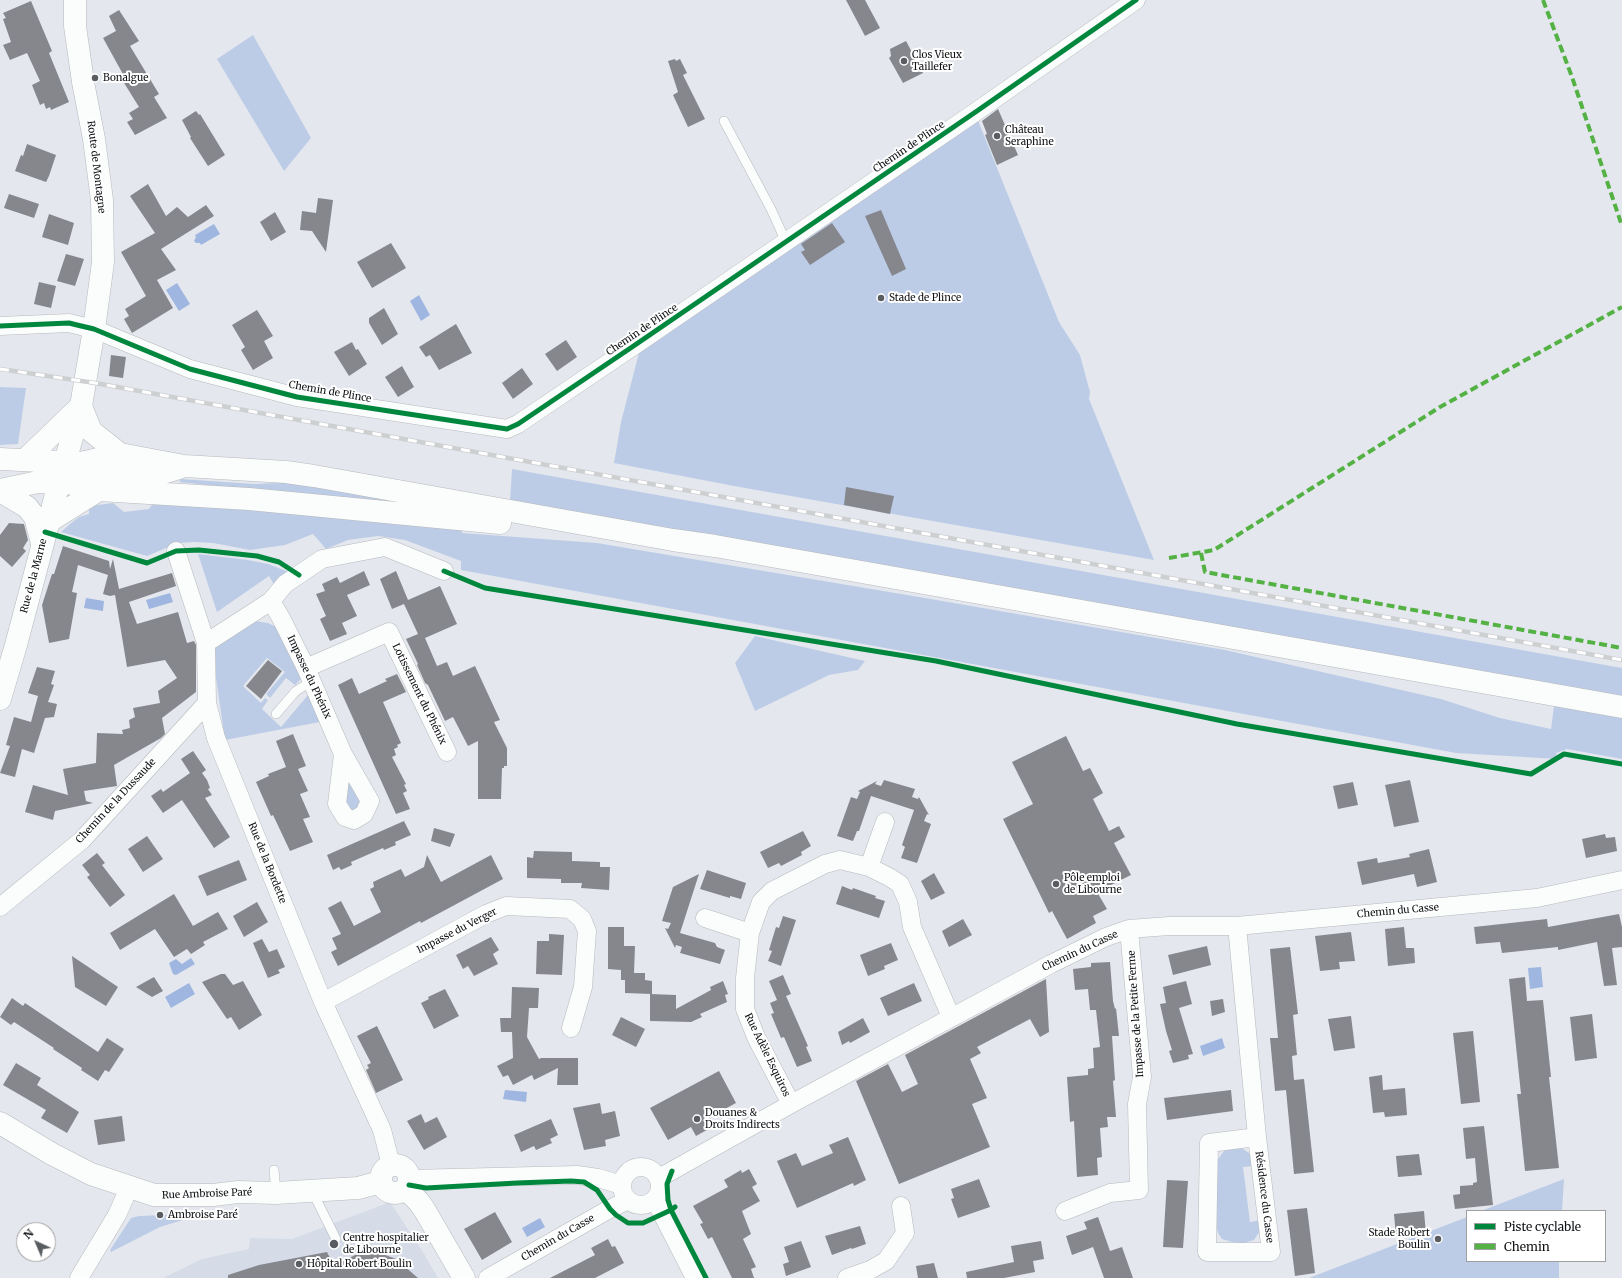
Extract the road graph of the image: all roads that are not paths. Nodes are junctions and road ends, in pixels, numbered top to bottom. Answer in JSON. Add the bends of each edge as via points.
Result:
{"nodes":[{"id":1,"x":75,"y":0,"type":"edge"},
{"id":2,"x":1136,"y":0,"type":"edge"},
{"id":3,"x":724,"y":121,"type":"dead end"},
{"id":4,"x":786,"y":242,"type":"junction"},
{"id":5,"x":0,"y":326,"type":"edge"},
{"id":6,"x":94,"y":328,"type":"junction"},
{"id":7,"x":81,"y":406,"type":"junction"},
{"id":8,"x":120,"y":454,"type":"junction"},
{"id":9,"x":0,"y":459,"type":"edge"},
{"id":10,"x":25,"y":460,"type":"junction"},
{"id":11,"x":65,"y":462,"type":"junction"},
{"id":12,"x":184,"y":466,"type":"junction"},
{"id":13,"x":0,"y":476,"type":"edge"},
{"id":14,"x":58,"y":482,"type":"junction"},
{"id":15,"x":0,"y":490,"type":"edge"},
{"id":16,"x":99,"y":490,"type":"junction"},
{"id":17,"x":48,"y":522,"type":"junction"},
{"id":18,"x":673,"y":540,"type":"junction"},
{"id":19,"x":42,"y":543,"type":"junction"},
{"id":20,"x":176,"y":551,"type":"dead end"},
{"id":21,"x":444,"y":571,"type":"dead end"},
{"id":22,"x":271,"y":601,"type":"junction"},
{"id":23,"x":206,"y":643,"type":"junction"},
{"id":24,"x":309,"y":674,"type":"junction"},
{"id":25,"x":0,"y":700,"type":"edge"},
{"id":26,"x":207,"y":703,"type":"junction"},
{"id":27,"x":1622,"y":707,"type":"edge"},
{"id":28,"x":276,"y":714,"type":"dead end"},
{"id":29,"x":447,"y":752,"type":"dead end"},
{"id":30,"x":343,"y":754,"type":"dead end"},
{"id":31,"x":885,"y":822,"type":"dead end"},
{"id":32,"x":869,"y":867,"type":"junction"},
{"id":33,"x":1622,"y":880,"type":"edge"},
{"id":34,"x":0,"y":907,"type":"edge"},
{"id":35,"x":705,"y":918,"type":"dead end"},
{"id":36,"x":1237,"y":926,"type":"junction"},
{"id":37,"x":1129,"y":929,"type":"junction"},
{"id":38,"x":750,"y":933,"type":"junction"},
{"id":39,"x":323,"y":1002,"type":"junction"},
{"id":40,"x":951,"y":1017,"type":"junction"},
{"id":41,"x":571,"y":1028,"type":"dead end"},
{"id":42,"x":790,"y":1104,"type":"junction"},
{"id":43,"x":0,"y":1123,"type":"edge"},
{"id":44,"x":1257,"y":1137,"type":"junction"},
{"id":45,"x":274,"y":1170,"type":"dead end"},
{"id":46,"x":386,"y":1174,"type":"junction"},
{"id":47,"x":659,"y":1178,"type":"junction"},
{"id":48,"x":407,"y":1184,"type":"junction"},
{"id":49,"x":129,"y":1188,"type":"junction"},
{"id":50,"x":312,"y":1190,"type":"junction"},
{"id":51,"x":276,"y":1193,"type":"junction"},
{"id":52,"x":625,"y":1193,"type":"junction"},
{"id":53,"x":655,"y":1200,"type":"junction"},
{"id":54,"x":901,"y":1206,"type":"dead end"},
{"id":55,"x":1065,"y":1211,"type":"dead end"},
{"id":56,"x":336,"y":1239,"type":"dead end"},
{"id":57,"x":80,"y":1278,"type":"edge"},
{"id":58,"x":464,"y":1278,"type":"edge"},
{"id":59,"x":488,"y":1278,"type":"edge"},
{"id":60,"x":695,"y":1278,"type":"edge"},
{"id":61,"x":847,"y":1278,"type":"edge"}],
"edges":[{"from":1,"to":6,"type":"main road","name":"Route de Montagne","via":[[75,26],[102,200],[102,262]]},
{"from":2,"to":4,"type":"street","name":"Chemin de Plince"},
{"from":3,"to":4,"type":"lane"},
{"from":4,"to":6,"type":"street","name":"Chemin de Plince","via":[[579,385],[518,424],[514,430],[297,397],[190,369]]},
{"from":5,"to":6,"type":"street","name":"Chemin de Plince","via":[[69,323]]},
{"from":6,"to":7,"type":"main road","name":"Route de Montagne"},
{"from":7,"to":8,"type":"main road","via":[[91,431]]},
{"from":7,"to":10,"type":"main road"},
{"from":7,"to":11,"type":"main road","name":"Rue de la Marne"},
{"from":8,"to":11,"type":"main road","via":[[91,462]]},
{"from":8,"to":12,"type":"main road"},
{"from":9,"to":10,"type":"main road"},
{"from":10,"to":11,"type":"main road"},
{"from":11,"to":13,"type":"main road","via":[[47,472]]},
{"from":11,"to":14,"type":"main road","name":"Rue de la Marne"},
{"from":12,"to":14,"type":"main road","via":[[153,476],[82,473]]},
{"from":12,"to":18,"type":"main road","via":[[314,476]]},
{"from":14,"to":15,"type":"main road","via":[[38,482]]},
{"from":14,"to":16,"type":"main road"},
{"from":14,"to":17,"type":"main road","name":"Rue de la Marne"},
{"from":15,"to":19,"type":"main road","via":[[27,507],[36,517]]},
{"from":16,"to":17,"type":"main road"},
{"from":16,"to":18,"type":"main road","via":[[361,508]]},
{"from":17,"to":19,"type":"main road","name":"Rue de la Marne"},
{"from":18,"to":27,"type":"main road"},
{"from":19,"to":25,"type":"main road","name":"Rue de la Marne"},
{"from":20,"to":23,"type":"street","name":"Rue de la Bordette"},
{"from":21,"to":22,"type":"street","via":[[385,547],[322,559],[285,584]]},
{"from":22,"to":23,"type":"street"},
{"from":22,"to":24,"type":"street","name":"Impasse du Phénix"},
{"from":23,"to":26,"type":"street","name":"Rue de la Bordette"},
{"from":24,"to":28,"type":"lane"},
{"from":24,"to":29,"type":"street","name":"Lotissement du Phénix","via":[[389,632]]},
{"from":24,"to":30,"type":"street","name":"Impasse du Phénix"},
{"from":26,"to":34,"type":"street","name":"Chemin de la Dussaude","via":[[82,840]]},
{"from":26,"to":39,"type":"street","name":"Rue de la Bordette","via":[[216,738]]},
{"from":31,"to":32,"type":"street"},
{"from":32,"to":38,"type":"street","name":"Rue Adèle Esquiros","via":[[840,860],[825,864],[772,891],[761,902]]},
{"from":32,"to":40,"type":"street","name":"Rue Adèle Esquiros","via":[[900,884],[908,902],[912,927]]},
{"from":33,"to":36,"type":"street","name":"Chemin du Casse","via":[[1537,898]]},
{"from":35,"to":38,"type":"street"},
{"from":36,"to":37,"type":"street","name":"Chemin du Casse"},
{"from":36,"to":44,"type":"street","name":"Résidence du Casse"},
{"from":37,"to":40,"type":"street","name":"Chemin du Casse","via":[[1099,940]]},
{"from":37,"to":55,"type":"street","name":"Impasse de la Petite Ferme","via":[[1142,1077],[1137,1104],[1139,1190],[1110,1193]]},
{"from":38,"to":42,"type":"street","name":"Rue Adèle Esquiros","via":[[744,978],[745,1008],[756,1037]]},
{"from":39,"to":41,"type":"street","name":"Impasse du Verger","via":[[486,914],[506,906],[570,909],[582,919],[587,931],[583,987]]},
{"from":39,"to":46,"type":"street","name":"Rue de la Bordette","via":[[382,1130]]},
{"from":40,"to":42,"type":"street","name":"Chemin du Casse"},
{"from":42,"to":47,"type":"street","name":"Chemin du Casse"},
{"from":43,"to":49,"type":"main road","name":"Rue Ambroise Paré","via":[[74,1166]]},
{"from":44,"to":44,"type":"street","name":"Résidence du Casse","via":[[1271,1252],[1207,1252],[1209,1143]]},
{"from":45,"to":51,"type":"lane"},
{"from":46,"to":48,"type":"main road","via":[[385,1189],[392,1193],[400,1192]]},
{"from":46,"to":50,"type":"main road","name":"Rue Ambroise Paré","via":[[358,1188]]},
{"from":47,"to":52,"type":"street","via":[[650,1168],[637,1167],[626,1173]]},
{"from":47,"to":53,"type":"street","via":[[660,1188]]},
{"from":48,"to":52,"type":"street","via":[[577,1175],[598,1178]]},
{"from":48,"to":58,"type":"main road"},
{"from":49,"to":51,"type":"main road","name":"Rue Ambroise Paré","via":[[154,1195]]},
{"from":49,"to":57,"type":"street","via":[[117,1215]]},
{"from":50,"to":51,"type":"main road","name":"Rue Ambroise Paré"},
{"from":50,"to":56,"type":"lane"},
{"from":52,"to":53,"type":"street","via":[[639,1205],[646,1205]]},
{"from":52,"to":59,"type":"street","name":"Chemin du Casse","via":[[606,1211]]},
{"from":53,"to":60,"type":"street"},
{"from":54,"to":61,"type":"street","via":[[905,1233],[886,1261]]}]}
